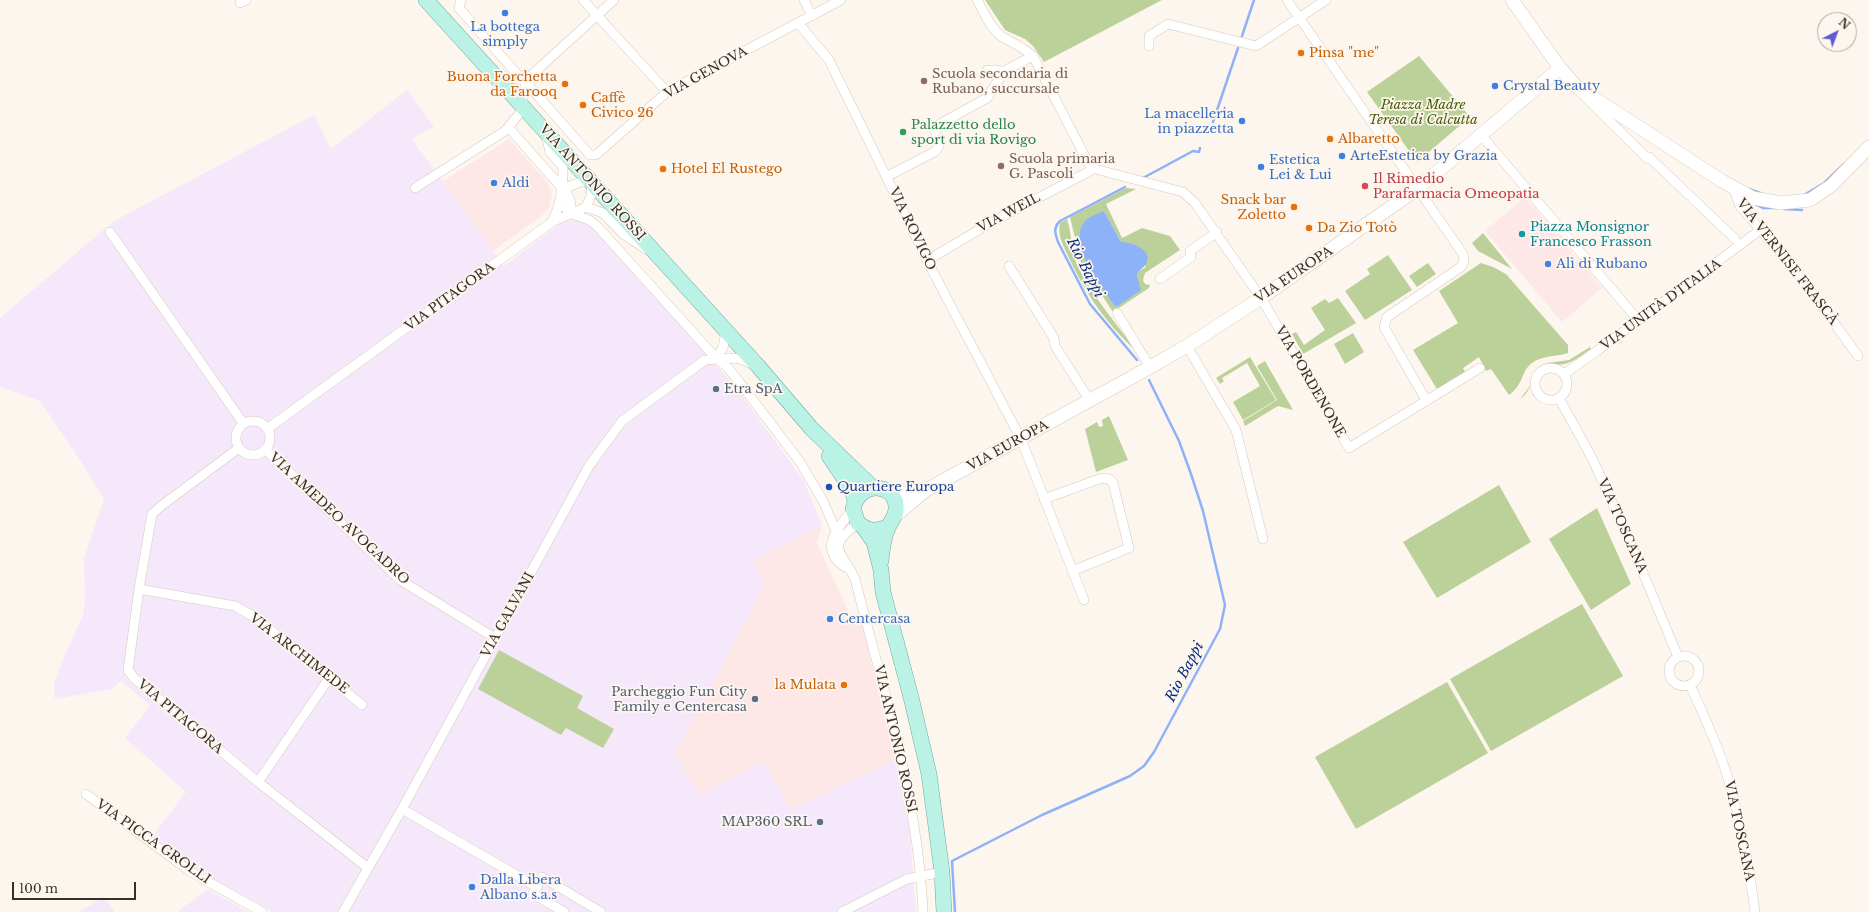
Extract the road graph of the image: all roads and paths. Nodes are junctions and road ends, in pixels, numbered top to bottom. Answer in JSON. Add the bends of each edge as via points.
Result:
{"nodes":[{"id":1,"x":426,"y":0,"type":"edge"},
{"id":2,"x":461,"y":0,"type":"edge"},
{"id":3,"x":583,"y":0,"type":"edge"},
{"id":4,"x":614,"y":0,"type":"edge"},
{"id":5,"x":804,"y":0,"type":"edge"},
{"id":6,"x":840,"y":0,"type":"edge"},
{"id":7,"x":977,"y":0,"type":"edge"},
{"id":8,"x":1287,"y":0,"type":"edge"},
{"id":9,"x":1326,"y":0,"type":"edge"},
{"id":10,"x":1512,"y":0,"type":"edge"},
{"id":11,"x":597,"y":15,"type":"junction"},
{"id":12,"x":812,"y":16,"type":"junction"},
{"id":13,"x":1299,"y":19,"type":"junction"},
{"id":14,"x":798,"y":23,"type":"junction"},
{"id":15,"x":1149,"y":46,"type":"dead end"},
{"id":16,"x":1033,"y":56,"type":"junction"},
{"id":17,"x":1560,"y":68,"type":"junction"},
{"id":18,"x":987,"y":70,"type":"dead end"},
{"id":19,"x":1004,"y":71,"type":"junction"},
{"id":20,"x":495,"y":75,"type":"junction"},
{"id":21,"x":524,"y":83,"type":"junction"},
{"id":22,"x":1577,"y":87,"type":"junction"},
{"id":23,"x":507,"y":89,"type":"junction"},
{"id":24,"x":667,"y":92,"type":"junction"},
{"id":25,"x":523,"y":107,"type":"junction"},
{"id":26,"x":509,"y":128,"type":"junction"},
{"id":27,"x":545,"y":131,"type":"junction"},
{"id":28,"x":1481,"y":135,"type":"junction"},
{"id":29,"x":1869,"y":147,"type":"edge"},
{"id":30,"x":590,"y":155,"type":"joint"},
{"id":31,"x":1091,"y":168,"type":"junction"},
{"id":32,"x":886,"y":177,"type":"junction"},
{"id":33,"x":592,"y":183,"type":"junction"},
{"id":34,"x":1733,"y":187,"type":"junction"},
{"id":35,"x":415,"y":188,"type":"dead end"},
{"id":36,"x":563,"y":189,"type":"junction"},
{"id":37,"x":1417,"y":189,"type":"junction"},
{"id":38,"x":560,"y":202,"type":"junction"},
{"id":39,"x":586,"y":207,"type":"junction"},
{"id":40,"x":570,"y":213,"type":"junction"},
{"id":41,"x":552,"y":222,"type":"junction"},
{"id":42,"x":110,"y":232,"type":"dead end"},
{"id":43,"x":1217,"y":232,"type":"junction"},
{"id":44,"x":1756,"y":233,"type":"dead end"},
{"id":45,"x":1735,"y":239,"type":"dead end"},
{"id":46,"x":657,"y":256,"type":"junction"},
{"id":47,"x":928,"y":260,"type":"junction"},
{"id":48,"x":1009,"y":266,"type":"dead end"},
{"id":49,"x":1160,"y":279,"type":"dead end"},
{"id":50,"x":1261,"y":298,"type":"junction"},
{"id":51,"x":1117,"y":313,"type":"dead end"},
{"id":52,"x":1638,"y":320,"type":"junction"},
{"id":53,"x":726,"y":331,"type":"junction"},
{"id":54,"x":1187,"y":346,"type":"junction"},
{"id":55,"x":1858,"y":356,"type":"dead end"},
{"id":56,"x":716,"y":358,"type":"junction"},
{"id":57,"x":758,"y":366,"type":"junction"},
{"id":58,"x":1480,"y":368,"type":"dead end"},
{"id":59,"x":1145,"y":370,"type":"junction"},
{"id":60,"x":1564,"y":374,"type":"junction"},
{"id":61,"x":1559,"y":398,"type":"junction"},
{"id":62,"x":1426,"y":400,"type":"junction"},
{"id":63,"x":1090,"y":401,"type":"junction"},
{"id":64,"x":243,"y":423,"type":"junction"},
{"id":65,"x":812,"y":428,"type":"junction"},
{"id":66,"x":267,"y":429,"type":"junction"},
{"id":67,"x":1021,"y":439,"type":"junction"},
{"id":68,"x":240,"y":448,"type":"junction"},
{"id":69,"x":265,"y":449,"type":"junction"},
{"id":70,"x":872,"y":488,"type":"junction"},
{"id":71,"x":926,"y":490,"type":"junction"},
{"id":72,"x":892,"y":495,"type":"junction"},
{"id":73,"x":1044,"y":499,"type":"junction"},
{"id":74,"x":854,"y":505,"type":"junction"},
{"id":75,"x":892,"y":521,"type":"junction"},
{"id":76,"x":861,"y":526,"type":"junction"},
{"id":77,"x":836,"y":531,"type":"junction"},
{"id":78,"x":1263,"y":539,"type":"dead end"},
{"id":79,"x":850,"y":570,"type":"junction"},
{"id":80,"x":881,"y":570,"type":"junction"},
{"id":81,"x":1072,"y":571,"type":"junction"},
{"id":82,"x":139,"y":589,"type":"junction"},
{"id":83,"x":1084,"y":600,"type":"dead end"},
{"id":84,"x":496,"y":638,"type":"junction"},
{"id":85,"x":1678,"y":656,"type":"junction"},
{"id":86,"x":330,"y":677,"type":"junction"},
{"id":87,"x":1690,"y":685,"type":"junction"},
{"id":88,"x":362,"y":705,"type":"dead end"},
{"id":89,"x":258,"y":782,"type":"junction"},
{"id":90,"x":86,"y":794,"type":"dead end"},
{"id":91,"x":402,"y":809,"type":"junction"},
{"id":92,"x":368,"y":868,"type":"junction"},
{"id":93,"x":942,"y":872,"type":"junction"},
{"id":94,"x":922,"y":876,"type":"junction"},
{"id":95,"x":537,"y":887,"type":"junction"},
{"id":96,"x":262,"y":912,"type":"edge"},
{"id":97,"x":343,"y":912,"type":"edge"},
{"id":98,"x":564,"y":912,"type":"edge"},
{"id":99,"x":601,"y":912,"type":"edge"},
{"id":100,"x":842,"y":912,"type":"edge"},
{"id":101,"x":924,"y":912,"type":"edge"},
{"id":102,"x":944,"y":912,"type":"edge"},
{"id":103,"x":1754,"y":912,"type":"edge"}],
"edges":[{"from":1,"to":20,"type":"main road","name":"VIA ANTONIO ROSSI"},
{"from":2,"to":21,"type":"street","name":"VIA ANTONIO ROSSI","via":[[459,8]]},
{"from":3,"to":11,"type":"street"},
{"from":4,"to":11,"type":"street"},
{"from":5,"to":12,"type":"street"},
{"from":6,"to":12,"type":"street","name":"VIA GENOVA"},
{"from":7,"to":16,"type":"street","via":[[1000,35]]},
{"from":8,"to":13,"type":"street"},
{"from":9,"to":13,"type":"street"},
{"from":10,"to":17,"type":"street","name":"VIA VERNISE FRASCÀ"},
{"from":11,"to":21,"type":"street"},
{"from":11,"to":24,"type":"street"},
{"from":12,"to":14,"type":"street","name":"VIA GENOVA"},
{"from":13,"to":15,"type":"street","via":[[1256,46],[1168,24],[1149,36]]},
{"from":13,"to":37,"type":"street"},
{"from":14,"to":24,"type":"street","name":"VIA GENOVA"},
{"from":14,"to":32,"type":"street","name":"VIA ROVIGO","via":[[829,60]]},
{"from":16,"to":19,"type":"street"},
{"from":16,"to":31,"type":"street"},
{"from":17,"to":22,"type":"street","name":"VIA VERNISE FRASCÀ"},
{"from":17,"to":28,"type":"street","name":"VIA EUROPA"},
{"from":18,"to":19,"type":"street"},
{"from":19,"to":32,"type":"street","via":[[987,98],[938,125],[935,130],[938,145],[936,151]]},
{"from":20,"to":21,"type":"street"},
{"from":20,"to":23,"type":"main road","name":"VIA ANTONIO ROSSI"},
{"from":21,"to":23,"type":"street","via":[[518,90]]},
{"from":21,"to":25,"type":"street"},
{"from":21,"to":30,"type":"street","name":"VIA ANTONIO ROSSI"},
{"from":22,"to":34,"type":"street","name":"VIA VERNISE FRASCÀ"},
{"from":22,"to":45,"type":"street","name":"VIA VERNISE FRASCÀ","via":[[1582,96]]},
{"from":23,"to":25,"type":"main road","name":"VIA ANTONIO ROSSI"},
{"from":24,"to":30,"type":"street","name":"VIA GENOVA","via":[[596,155]]},
{"from":25,"to":26,"type":"street"},
{"from":25,"to":27,"type":"main road","name":"VIA ANTONIO ROSSI"},
{"from":26,"to":35,"type":"street"},
{"from":26,"to":36,"type":"street","name":"VIA ANTONIO ROSSI"},
{"from":27,"to":33,"type":"main road","name":"VIA ANTONIO ROSSI"},
{"from":27,"to":36,"type":"street","via":[[550,152],[563,167]]},
{"from":28,"to":37,"type":"street","name":"VIA EUROPA"},
{"from":28,"to":52,"type":"street"},
{"from":29,"to":34,"type":"street","name":"VIA VERNISE FRASCÀ","via":[[1832,185],[1810,200],[1780,203],[1753,198]]},
{"from":31,"to":43,"type":"street","via":[[1183,192],[1190,196]]},
{"from":31,"to":47,"type":"street","name":"VIA WEIL","via":[[1090,171],[992,222]]},
{"from":32,"to":47,"type":"street","name":"VIA ROVIGO"},
{"from":33,"to":36,"type":"street","via":[[583,181]]},
{"from":33,"to":39,"type":"street"},
{"from":33,"to":46,"type":"main road","name":"VIA ANTONIO ROSSI"},
{"from":34,"to":55,"type":"street","name":"VIA VERNISE FRASCÀ","via":[[1740,206],[1804,280]]},
{"from":36,"to":38,"type":"street"},
{"from":36,"to":40,"type":"street","via":[[568,194],[571,204]]},
{"from":37,"to":50,"type":"street","name":"VIA EUROPA"},
{"from":37,"to":62,"type":"street","via":[[1464,254],[1461,267],[1387,317],[1384,327]]},
{"from":38,"to":40,"type":"street"},
{"from":38,"to":41,"type":"street"},
{"from":39,"to":40,"type":"street","name":"VIA PITAGORA"},
{"from":39,"to":46,"type":"street","via":[[603,214],[623,234]]},
{"from":40,"to":41,"type":"street","name":"VIA PITAGORA"},
{"from":40,"to":56,"type":"street","name":"VIA ANTONIO ROSSI","via":[[597,226]]},
{"from":41,"to":66,"type":"street","name":"VIA PITAGORA"},
{"from":42,"to":64,"type":"street"},
{"from":43,"to":49,"type":"street","via":[[1190,251],[1192,257]]},
{"from":43,"to":50,"type":"street"},
{"from":44,"to":52,"type":"street","name":"VIA UNITÀ D'ITALIA"},
{"from":46,"to":53,"type":"main road","name":"VIA ANTONIO ROSSI"},
{"from":47,"to":67,"type":"street","name":"VIA ROVIGO"},
{"from":48,"to":63,"type":"street"},
{"from":50,"to":54,"type":"street","name":"VIA EUROPA"},
{"from":50,"to":62,"type":"street","name":"VIA PORDENONE","via":[[1349,448]]},
{"from":51,"to":59,"type":"street"},
{"from":52,"to":60,"type":"street","name":"VIA UNITÀ D'ITALIA"},
{"from":53,"to":56,"type":"street","via":[[723,348]]},
{"from":53,"to":57,"type":"main road","name":"VIA ANTONIO ROSSI"},
{"from":54,"to":59,"type":"street","name":"VIA EUROPA"},
{"from":54,"to":78,"type":"street","via":[[1236,430]]},
{"from":56,"to":57,"type":"street","name":"VIA ANTONIO ROSSI","via":[[740,359]]},
{"from":56,"to":77,"type":"street","name":"VIA ANTONIO ROSSI","via":[[737,379],[800,462],[823,500]]},
{"from":56,"to":84,"type":"street","name":"VIA GALVANI","via":[[704,360],[622,421],[606,440],[589,466]]},
{"from":57,"to":65,"type":"main road","name":"VIA ANTONIO ROSSI"},
{"from":58,"to":62,"type":"street","name":"VIA PORDENONE"},
{"from":59,"to":63,"type":"street","name":"VIA EUROPA"},
{"from":60,"to":61,"type":"street","via":[[1567,387]]},
{"from":60,"to":61,"type":"street","via":[[1560,370],[1549,368],[1539,373],[1535,383],[1538,393],[1544,398]]},
{"from":61,"to":85,"type":"street","name":"VIA TOSCANA","via":[[1592,458]]},
{"from":63,"to":67,"type":"street","name":"VIA EUROPA"},
{"from":64,"to":66,"type":"street","via":[[254,420],[264,424]]},
{"from":64,"to":68,"type":"street","via":[[236,432]]},
{"from":65,"to":70,"type":"main road","name":"VIA ANTONIO ROSSI"},
{"from":65,"to":74,"type":"main road","name":"VIA ANTONIO ROSSI","via":[[852,490]]},
{"from":66,"to":69,"type":"street","via":[[270,439]]},
{"from":67,"to":71,"type":"street","name":"VIA EUROPA"},
{"from":67,"to":73,"type":"street","name":"VIA ROVIGO"},
{"from":68,"to":69,"type":"street","via":[[249,454]]},
{"from":68,"to":82,"type":"street","name":"VIA PITAGORA","via":[[152,514]]},
{"from":69,"to":84,"type":"street","name":"VIA AMEDEO AVOGADRO","via":[[400,580]]},
{"from":70,"to":72,"type":"main road","name":"VIA ANTONIO ROSSI","via":[[883,489]]},
{"from":70,"to":74,"type":"main road","name":"VIA ANTONIO ROSSI","via":[[859,494]]},
{"from":71,"to":72,"type":"street","name":"VIA EUROPA"},
{"from":71,"to":75,"type":"street","name":"VIA EUROPA"},
{"from":72,"to":75,"type":"main road","name":"VIA ANTONIO ROSSI","via":[[896,504]]},
{"from":73,"to":81,"type":"street","name":"VIA ROVIGO"},
{"from":73,"to":81,"type":"street","via":[[1102,478],[1113,483],[1128,548]]},
{"from":74,"to":76,"type":"main road","name":"VIA ANTONIO ROSSI","via":[[854,516]]},
{"from":74,"to":77,"type":"street","name":"VIA ANTONIO ROSSI"},
{"from":75,"to":76,"type":"main road","via":[[876,531]]},
{"from":75,"to":80,"type":"main road","name":"VIA ANTONIO ROSSI"},
{"from":76,"to":79,"type":"street","name":"VIA ANTONIO ROSSI","via":[[842,536],[838,543],[839,552]]},
{"from":76,"to":80,"type":"main road","name":"VIA ANTONIO ROSSI","via":[[874,542]]},
{"from":77,"to":79,"type":"street","name":"VIA ANTONIO ROSSI","via":[[831,541],[832,550],[838,561]]},
{"from":79,"to":94,"type":"street","name":"VIA ANTONIO ROSSI","via":[[855,579],[902,756]]},
{"from":80,"to":93,"type":"main road","name":"VIA ANTONIO ROSSI","via":[[883,592],[929,774]]},
{"from":81,"to":83,"type":"street","name":"VIA ROVIGO"},
{"from":82,"to":86,"type":"street","name":"VIA ARCHIMEDE","via":[[235,606],[256,618]]},
{"from":82,"to":89,"type":"street","name":"VIA PITAGORA","via":[[128,670],[134,678]]},
{"from":84,"to":91,"type":"street","name":"VIA GALVANI"},
{"from":85,"to":87,"type":"street","via":[[1690,656],[1697,663],[1699,674],[1697,680]]},
{"from":85,"to":87,"type":"street","via":[[1670,664],[1668,672],[1671,679],[1680,686]]},
{"from":86,"to":88,"type":"street","name":"VIA ARCHIMEDE"},
{"from":86,"to":89,"type":"street"},
{"from":87,"to":103,"type":"street","name":"VIA TOSCANA","via":[[1707,720],[1727,774],[1740,820]]},
{"from":89,"to":92,"type":"street","name":"VIA PITAGORA"},
{"from":90,"to":96,"type":"street","name":"VIA PICCA GROLLI","via":[[191,872]]},
{"from":91,"to":92,"type":"street","name":"VIA GALVANI"},
{"from":91,"to":95,"type":"street"},
{"from":92,"to":97,"type":"street","name":"VIA GALVANI"},
{"from":93,"to":94,"type":"street"},
{"from":93,"to":102,"type":"main road","name":"VIA ANTONIO ROSSI"},
{"from":94,"to":100,"type":"street","via":[[902,881]]},
{"from":94,"to":101,"type":"street","name":"VIA ANTONIO ROSSI"},
{"from":95,"to":98,"type":"street","via":[[533,894]]},
{"from":95,"to":99,"type":"street","via":[[542,877]]}]}
